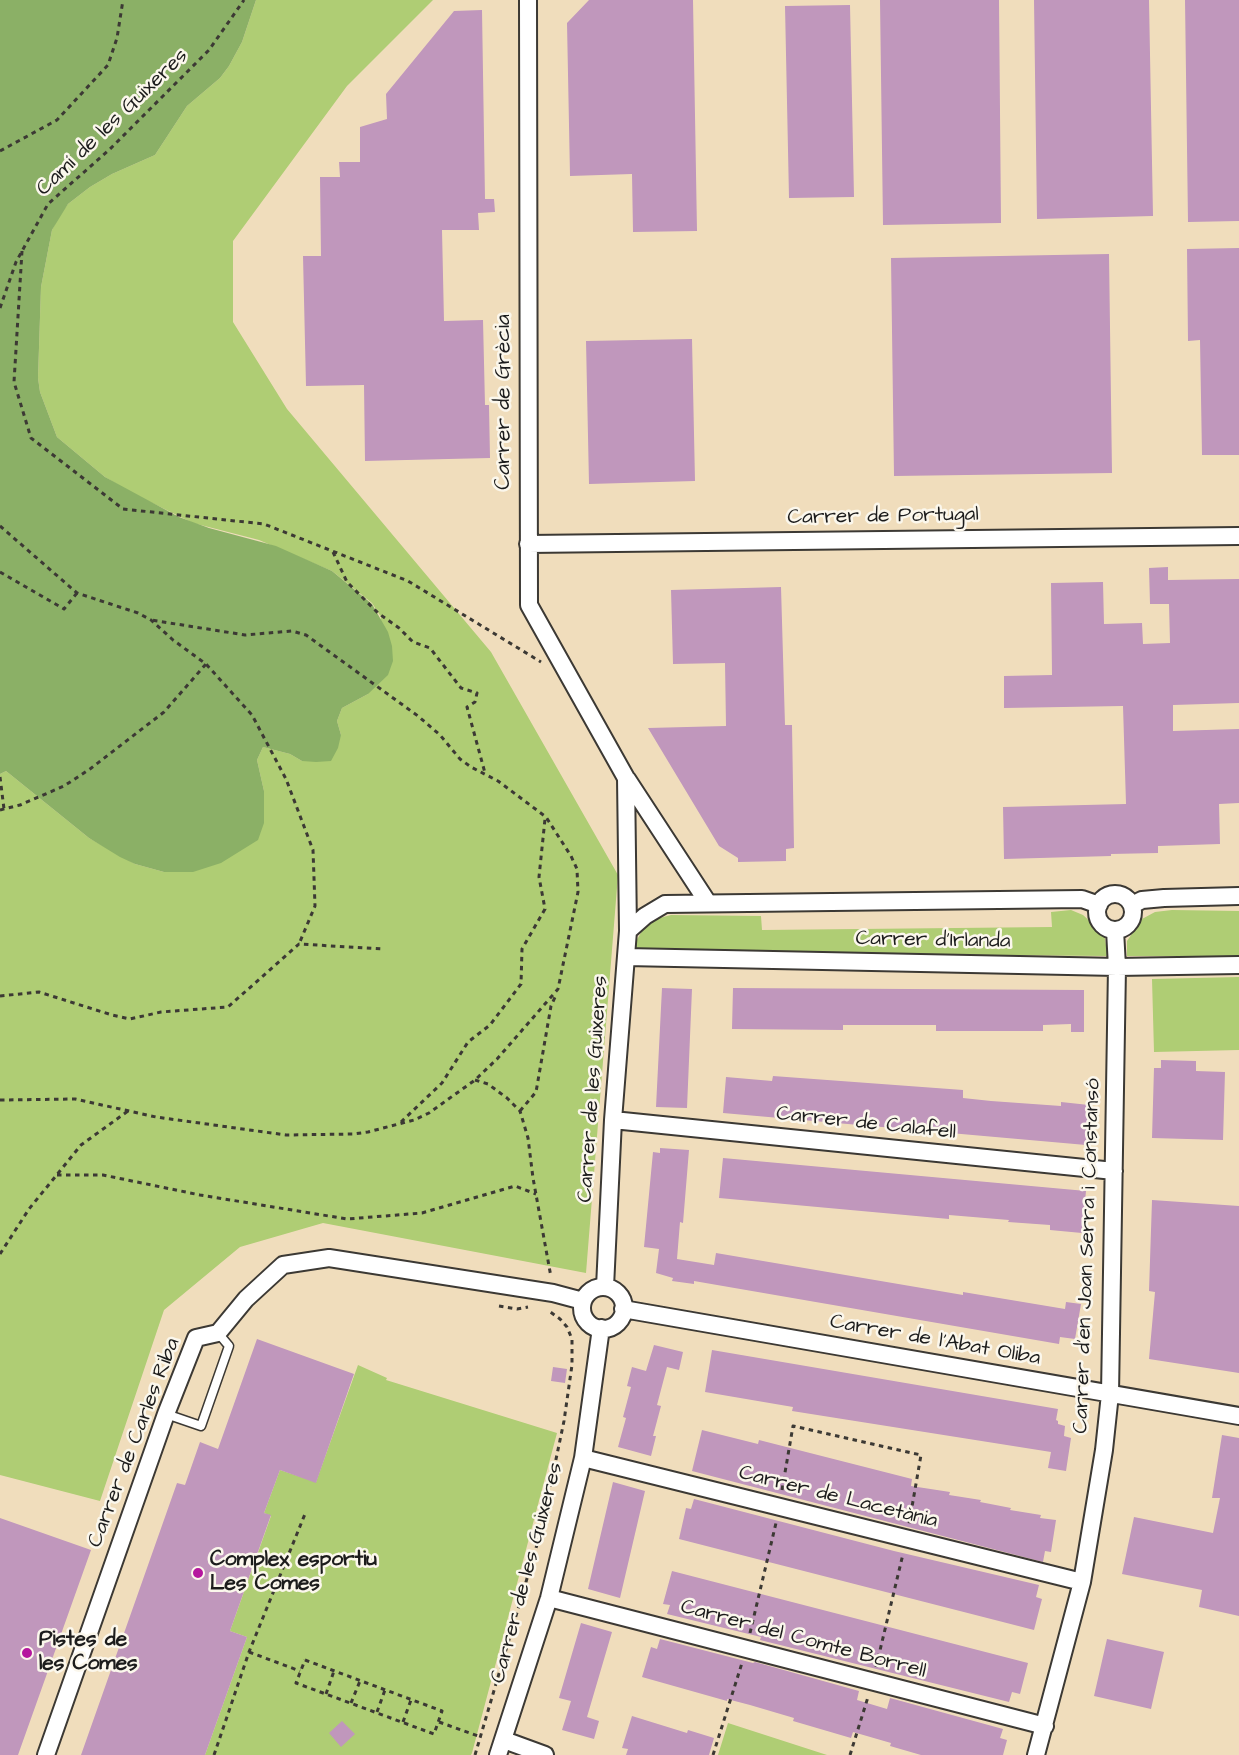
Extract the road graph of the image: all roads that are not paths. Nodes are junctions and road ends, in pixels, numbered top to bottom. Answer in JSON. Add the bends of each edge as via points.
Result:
{"nodes":[{"id":1,"x":528,"y":0,"type":"edge"},
{"id":2,"x":1239,"y":536,"type":"edge"},
{"id":3,"x":528,"y":544,"type":"junction"},
{"id":4,"x":626,"y":778,"type":"junction"},
{"id":5,"x":1239,"y":896,"type":"edge"},
{"id":6,"x":708,"y":903,"type":"junction"},
{"id":7,"x":1099,"y":905,"type":"junction"},
{"id":8,"x":1132,"y":905,"type":"junction"},
{"id":9,"x":1115,"y":930,"type":"junction"},
{"id":10,"x":628,"y":931,"type":"junction"},
{"id":11,"x":626,"y":957,"type":"junction"},
{"id":12,"x":1239,"y":965,"type":"edge"},
{"id":13,"x":1117,"y":968,"type":"junction"},
{"id":14,"x":613,"y":1120,"type":"junction"},
{"id":15,"x":1114,"y":1171,"type":"junction"},
{"id":16,"x":605,"y":1287,"type":"junction"},
{"id":17,"x":583,"y":1301,"type":"junction"},
{"id":18,"x":623,"y":1309,"type":"junction"},
{"id":19,"x":601,"y":1328,"type":"junction"},
{"id":20,"x":218,"y":1333,"type":"junction"},
{"id":21,"x":1110,"y":1394,"type":"junction"},
{"id":22,"x":166,"y":1414,"type":"junction"},
{"id":23,"x":1239,"y":1416,"type":"edge"},
{"id":24,"x":583,"y":1458,"type":"junction"},
{"id":25,"x":1082,"y":1582,"type":"junction"},
{"id":26,"x":549,"y":1598,"type":"junction"},
{"id":27,"x":1045,"y":1726,"type":"junction"},
{"id":28,"x":501,"y":1748,"type":"edge"},
{"id":29,"x":46,"y":1755,"type":"edge"},
{"id":30,"x":545,"y":1755,"type":"edge"},
{"id":31,"x":1036,"y":1755,"type":"edge"}],
"edges":[{"from":1,"to":3,"type":"street","name":"Carrer de Grècia"},
{"from":2,"to":3,"type":"street","name":"Carrer de Portugal"},
{"from":3,"to":4,"type":"street","name":"Carrer de Grècia","via":[[529,605]]},
{"from":4,"to":6,"type":"street","name":"Carrer de Grècia"},
{"from":4,"to":10,"type":"street","name":"Carrer de Grècia"},
{"from":5,"to":8,"type":"street","via":[[1164,898]]},
{"from":6,"to":7,"type":"street","name":"Carrer d'Irlanda","via":[[1082,899]]},
{"from":6,"to":10,"type":"street","name":"Carrer d'Irlanda","via":[[665,904]]},
{"from":7,"to":8,"type":"street","via":[[1114,894]]},
{"from":7,"to":9,"type":"street","via":[[1097,915],[1101,924]]},
{"from":8,"to":9,"type":"street","via":[[1129,924]]},
{"from":9,"to":13,"type":"street","name":"Carrer d'en Joan Serra i Constansó"},
{"from":10,"to":11,"type":"street","name":"Carrer de les Guixeres"},
{"from":11,"to":13,"type":"street","name":"Carrer d'Irlanda"},
{"from":11,"to":14,"type":"street","name":"Carrer de les Guixeres"},
{"from":12,"to":13,"type":"street","name":"Carrer d'Irlanda"},
{"from":13,"to":15,"type":"street","name":"Carrer d'en Joan Serra i Constansó"},
{"from":14,"to":15,"type":"street","name":"Carrer de Calafell"},
{"from":14,"to":16,"type":"street","name":"Carrer de les Guixeres"},
{"from":15,"to":21,"type":"street","name":"Carrer d'en Joan Serra i Constansó"},
{"from":16,"to":17,"type":"street","via":[[592,1290]]},
{"from":16,"to":18,"type":"street","via":[[620,1295]]},
{"from":17,"to":19,"type":"street","via":[[586,1320]]},
{"from":17,"to":20,"type":"street","name":"Carrer de Carles Riba","via":[[554,1293],[329,1258],[283,1265],[246,1299]]},
{"from":18,"to":19,"type":"street","via":[[615,1324]]},
{"from":18,"to":21,"type":"street","name":"Carrer de l'Abat Oliba"},
{"from":19,"to":24,"type":"street","name":"Carrer de les Guixeres"},
{"from":20,"to":22,"type":"street","name":"Carrer de Carles Riba","via":[[196,1338]]},
{"from":20,"to":22,"type":"lane","via":[[229,1346],[201,1426]]},
{"from":21,"to":23,"type":"street","name":"Carrer de l'Abat Oliba"},
{"from":21,"to":25,"type":"street","name":"Carrer d'en Joan Serra i Constansó"},
{"from":22,"to":29,"type":"street","name":"Carrer de Carles Riba"},
{"from":24,"to":25,"type":"street","name":"Carrer de Lacetània"},
{"from":24,"to":26,"type":"street","name":"Carrer de les Guixeres"},
{"from":25,"to":27,"type":"street","name":"Carrer d'en Joan Serra i Constansó"},
{"from":26,"to":27,"type":"street","name":"Carrer del Comte Borrell"},
{"from":26,"to":28,"type":"street","name":"Carrer de les Guixeres"},
{"from":27,"to":31,"type":"street","name":"Carrer d'en Joan Serra i Constansó"},
{"from":28,"to":30,"type":"street"}]}
